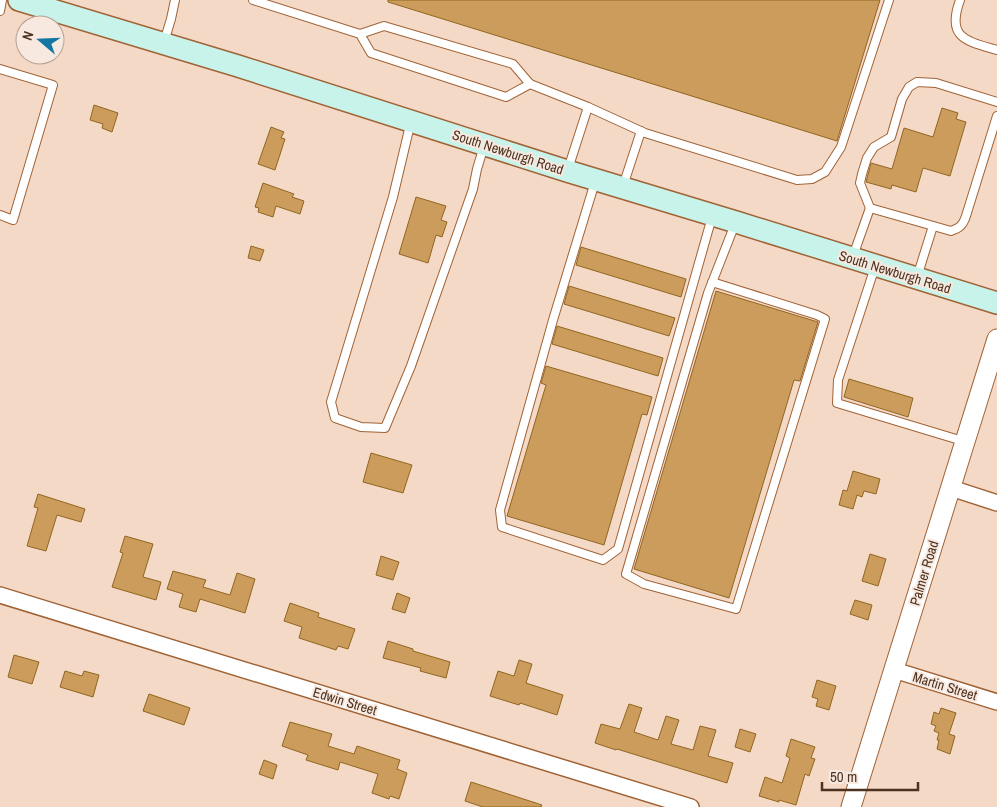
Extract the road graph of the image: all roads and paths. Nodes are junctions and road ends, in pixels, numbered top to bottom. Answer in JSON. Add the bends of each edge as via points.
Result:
{"nodes":[{"id":1,"x":2,"y":0,"type":"edge"},
{"id":2,"x":19,"y":0,"type":"edge"},
{"id":3,"x":175,"y":0,"type":"edge"},
{"id":4,"x":253,"y":0,"type":"edge"},
{"id":5,"x":888,"y":0,"type":"edge"},
{"id":6,"x":960,"y":0,"type":"edge"},
{"id":7,"x":0,"y":11,"type":"edge"},
{"id":8,"x":360,"y":34,"type":"junction"},
{"id":9,"x":163,"y":44,"type":"junction"},
{"id":10,"x":997,"y":50,"type":"edge"},
{"id":11,"x":0,"y":69,"type":"edge"},
{"id":12,"x":530,"y":84,"type":"junction"},
{"id":13,"x":997,"y":102,"type":"edge"},
{"id":14,"x":588,"y":107,"type":"junction"},
{"id":15,"x":997,"y":116,"type":"edge"},
{"id":16,"x":411,"y":121,"type":"junction"},
{"id":17,"x":641,"y":132,"type":"junction"},
{"id":18,"x":484,"y":144,"type":"junction"},
{"id":19,"x":567,"y":171,"type":"junction"},
{"id":20,"x":595,"y":180,"type":"junction"},
{"id":21,"x":623,"y":188,"type":"junction"},
{"id":22,"x":870,"y":208,"type":"junction"},
{"id":23,"x":0,"y":215,"type":"edge"},
{"id":24,"x":712,"y":215,"type":"junction"},
{"id":25,"x":736,"y":222,"type":"junction"},
{"id":26,"x":933,"y":226,"type":"junction"},
{"id":27,"x":852,"y":258,"type":"junction"},
{"id":28,"x":876,"y":266,"type":"junction"},
{"id":29,"x":916,"y":278,"type":"junction"},
{"id":30,"x":712,"y":282,"type":"junction"},
{"id":31,"x":997,"y":303,"type":"edge"},
{"id":32,"x":997,"y":339,"type":"edge"},
{"id":33,"x":992,"y":372,"type":"edge"},
{"id":34,"x":966,"y":442,"type":"junction"},
{"id":35,"x":951,"y":488,"type":"junction"},
{"id":36,"x":997,"y":503,"type":"edge"},
{"id":37,"x":0,"y":595,"type":"edge"},
{"id":38,"x":894,"y":670,"type":"junction"},
{"id":39,"x":997,"y":702,"type":"edge"},
{"id":40,"x":691,"y":807,"type":"edge"},
{"id":41,"x":851,"y":807,"type":"edge"}],
"edges":[{"from":1,"to":7,"type":"lane"},
{"from":2,"to":9,"type":"main road","name":"South Newburgh Road"},
{"from":3,"to":9,"type":"lane"},
{"from":4,"to":8,"type":"lane"},
{"from":5,"to":17,"type":"lane","via":[[842,147],[825,172],[812,179],[797,180]]},
{"from":6,"to":10,"type":"lane","via":[[955,27],[960,35],[970,42]]},
{"from":8,"to":12,"type":"lane","via":[[384,26],[513,64]]},
{"from":8,"to":12,"type":"lane","via":[[371,53],[506,97]]},
{"from":9,"to":16,"type":"main road","name":"South Newburgh Road"},
{"from":11,"to":23,"type":"lane","via":[[53,85],[13,220]]},
{"from":12,"to":14,"type":"lane"},
{"from":13,"to":22,"type":"lane","via":[[936,83],[917,82],[908,87],[891,137],[874,147],[867,158],[860,183]]},
{"from":14,"to":17,"type":"lane"},
{"from":14,"to":19,"type":"lane"},
{"from":15,"to":26,"type":"lane","via":[[963,224],[951,231]]},
{"from":16,"to":18,"type":"main road","name":"South Newburgh Road"},
{"from":16,"to":18,"type":"lane","via":[[393,197],[331,402],[334,418],[361,427],[385,428],[414,357],[473,189]]},
{"from":17,"to":21,"type":"lane"},
{"from":18,"to":19,"type":"main road","name":"South Newburgh Road"},
{"from":19,"to":20,"type":"main road","name":"South Newburgh Road"},
{"from":20,"to":21,"type":"main road","name":"South Newburgh Road"},
{"from":20,"to":24,"type":"lane","via":[[500,510],[502,526],[603,560],[618,549]]},
{"from":21,"to":24,"type":"main road","name":"South Newburgh Road"},
{"from":22,"to":26,"type":"lane"},
{"from":22,"to":27,"type":"lane"},
{"from":24,"to":25,"type":"main road","name":"South Newburgh Road"},
{"from":25,"to":27,"type":"main road","name":"South Newburgh Road"},
{"from":25,"to":30,"type":"lane"},
{"from":26,"to":29,"type":"lane"},
{"from":27,"to":28,"type":"main road","name":"South Newburgh Road"},
{"from":28,"to":29,"type":"main road","name":"South Newburgh Road"},
{"from":28,"to":34,"type":"lane","via":[[838,380],[837,402]]},
{"from":29,"to":31,"type":"main road","name":"South Newburgh Road"},
{"from":30,"to":30,"type":"lane","via":[[626,574],[644,584],[736,609],[825,318]]},
{"from":32,"to":33,"type":"street","name":"Palmer Road"},
{"from":33,"to":34,"type":"street","name":"Palmer Road"},
{"from":34,"to":35,"type":"street","name":"Palmer Road"},
{"from":35,"to":36,"type":"street"},
{"from":35,"to":38,"type":"street","name":"Palmer Road"},
{"from":37,"to":40,"type":"street","name":"Edwin Street"},
{"from":38,"to":39,"type":"street","name":"Martin Street"},
{"from":38,"to":41,"type":"street","name":"Palmer Road"}]}
